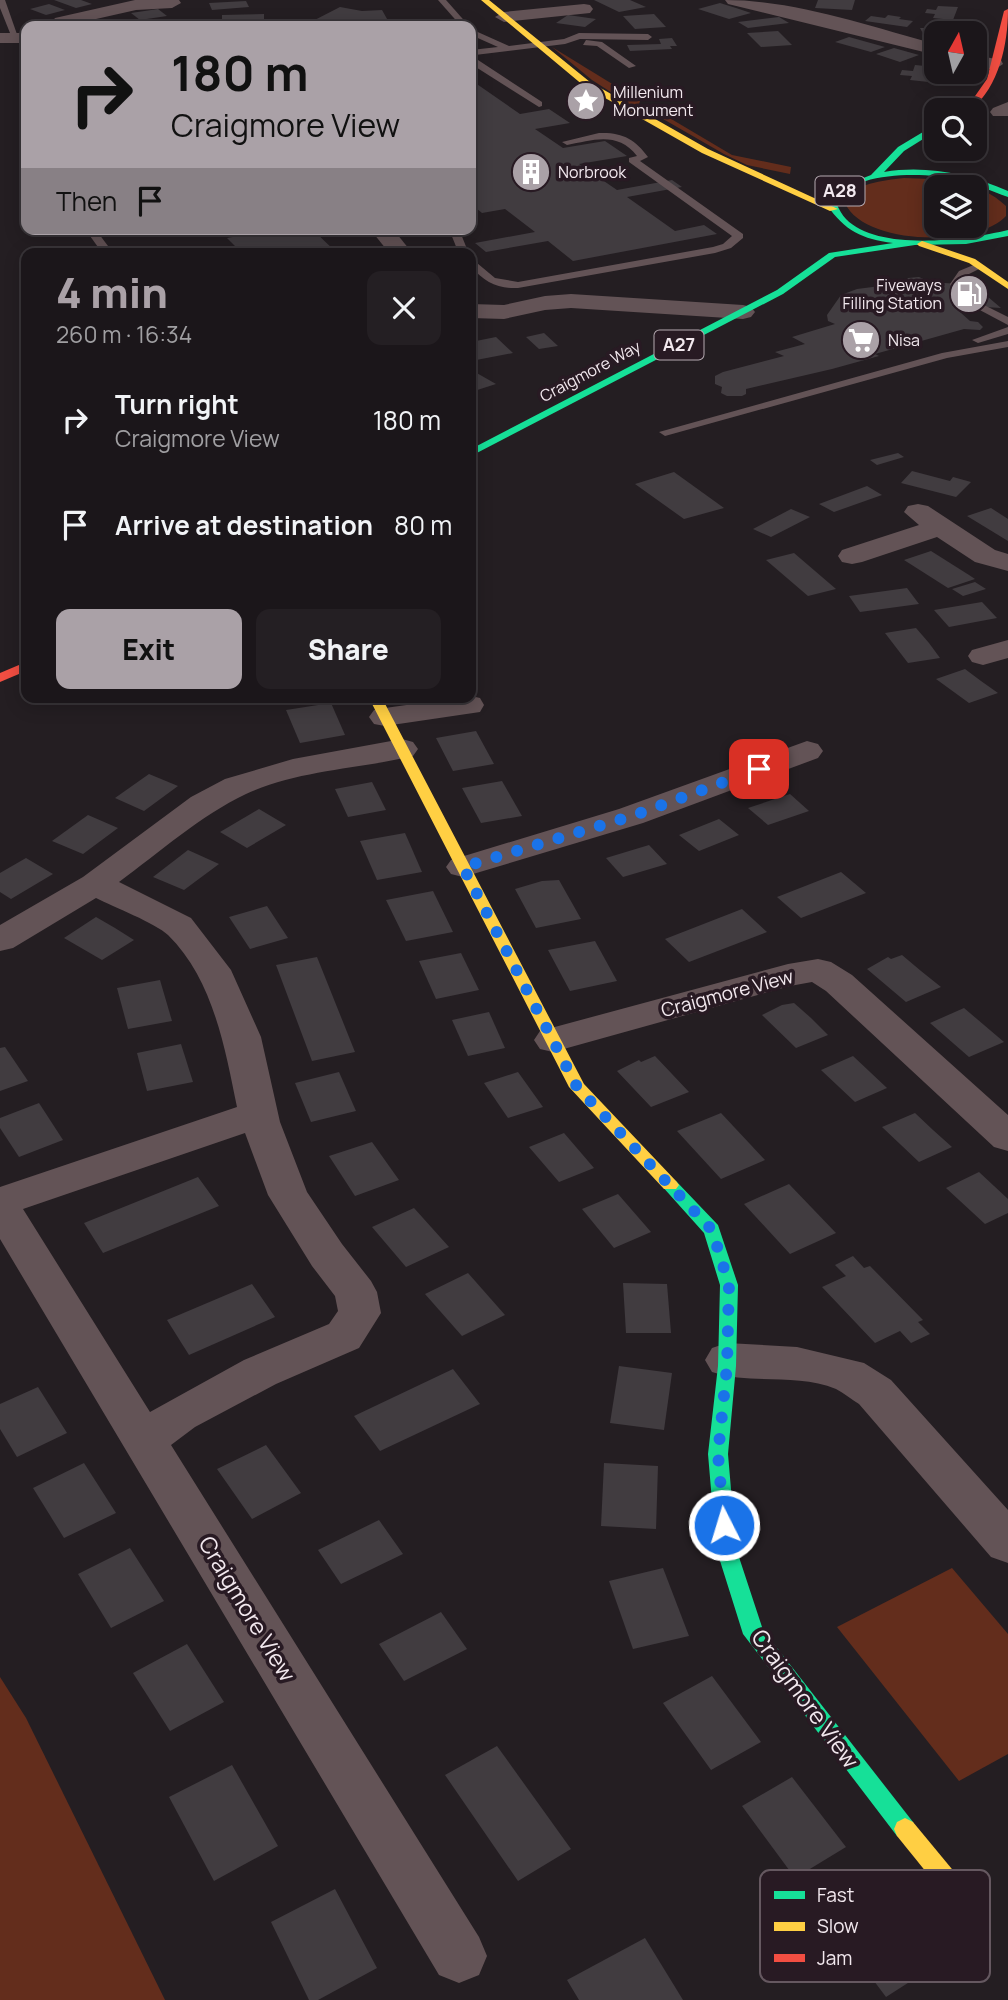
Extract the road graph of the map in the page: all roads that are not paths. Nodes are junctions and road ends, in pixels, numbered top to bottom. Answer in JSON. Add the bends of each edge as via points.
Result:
{"nodes":[{"id":1,"x":1,"y":0,"type":"edge"},
{"id":2,"x":442,"y":0,"type":"edge"},
{"id":3,"x":485,"y":0,"type":"edge"},
{"id":4,"x":734,"y":0,"type":"edge"},
{"id":5,"x":172,"y":2,"type":"edge"},
{"id":6,"x":587,"y":10,"type":"dead end"},
{"id":7,"x":1008,"y":12,"type":"edge"},
{"id":8,"x":504,"y":17,"type":"junction"},
{"id":9,"x":190,"y":18,"type":"dead end"},
{"id":10,"x":65,"y":21,"type":"edge"},
{"id":11,"x":461,"y":21,"type":"edge"},
{"id":12,"x":848,"y":26,"type":"junction"},
{"id":13,"x":1006,"y":30,"type":"edge"},
{"id":14,"x":476,"y":34,"type":"edge"},
{"id":15,"x":648,"y":37,"type":"dead end"},
{"id":16,"x":14,"y":38,"type":"edge"},
{"id":17,"x":814,"y":38,"type":"dead end"},
{"id":18,"x":565,"y":41,"type":"junction"},
{"id":19,"x":538,"y":44,"type":"junction"},
{"id":20,"x":924,"y":47,"type":"edge"},
{"id":21,"x":509,"y":48,"type":"junction"},
{"id":22,"x":476,"y":54,"type":"edge"},
{"id":23,"x":476,"y":63,"type":"edge"},
{"id":24,"x":987,"y":63,"type":"edge"},
{"id":25,"x":994,"y":64,"type":"junction"},
{"id":26,"x":632,"y":66,"type":"dead end"},
{"id":27,"x":980,"y":98,"type":"edge"},
{"id":28,"x":539,"y":104,"type":"dead end"},
{"id":29,"x":924,"y":134,"type":"edge"},
{"id":30,"x":567,"y":142,"type":"dead end"},
{"id":31,"x":895,"y":157,"type":"junction"},
{"id":32,"x":755,"y":173,"type":"junction"},
{"id":33,"x":920,"y":174,"type":"junction"},
{"id":34,"x":995,"y":174,"type":"dead end"},
{"id":35,"x":933,"y":175,"type":"edge"},
{"id":36,"x":983,"y":175,"type":"edge"},
{"id":37,"x":874,"y":177,"type":"junction"},
{"id":38,"x":857,"y":182,"type":"junction"},
{"id":39,"x":987,"y":185,"type":"edge"},
{"id":40,"x":1008,"y":194,"type":"edge"},
{"id":41,"x":836,"y":213,"type":"junction"},
{"id":42,"x":1008,"y":233,"type":"edge"},
{"id":43,"x":95,"y":236,"type":"dead end"},
{"id":44,"x":918,"y":243,"type":"junction"},
{"id":45,"x":105,"y":248,"type":"edge"},
{"id":46,"x":832,"y":255,"type":"junction"},
{"id":47,"x":980,"y":266,"type":"junction"},
{"id":48,"x":476,"y":267,"type":"edge"},
{"id":49,"x":955,"y":284,"type":"dead end"},
{"id":50,"x":1008,"y":286,"type":"edge"},
{"id":51,"x":639,"y":306,"type":"junction"},
{"id":52,"x":980,"y":306,"type":"dead end"},
{"id":53,"x":476,"y":311,"type":"edge"},
{"id":54,"x":743,"y":312,"type":"junction"},
{"id":55,"x":1008,"y":322,"type":"edge"},
{"id":56,"x":1008,"y":330,"type":"edge"},
{"id":57,"x":683,"y":343,"type":"junction"},
{"id":58,"x":1008,"y":344,"type":"edge"},
{"id":59,"x":946,"y":355,"type":"junction"},
{"id":60,"x":665,"y":432,"type":"dead end"},
{"id":61,"x":476,"y":451,"type":"edge"},
{"id":62,"x":852,"y":556,"type":"dead end"},
{"id":63,"x":1008,"y":563,"type":"edge"},
{"id":64,"x":21,"y":668,"type":"edge"},
{"id":65,"x":0,"y":678,"type":"edge"},
{"id":66,"x":469,"y":705,"type":"dead end"},
{"id":67,"x":380,"y":708,"type":"edge"},
{"id":68,"x":402,"y":749,"type":"junction"},
{"id":69,"x":807,"y":751,"type":"dead end"},
{"id":70,"x":463,"y":867,"type":"junction"},
{"id":71,"x":95,"y":884,"type":"junction"},
{"id":72,"x":0,"y":940,"type":"edge"},
{"id":73,"x":553,"y":1040,"type":"junction"},
{"id":74,"x":259,"y":1114,"type":"junction"},
{"id":75,"x":1008,"y":1137,"type":"edge"},
{"id":76,"x":0,"y":1204,"type":"edge"},
{"id":77,"x":727,"y":1360,"type":"junction"},
{"id":78,"x":144,"y":1441,"type":"junction"},
{"id":79,"x":1008,"y":1542,"type":"edge"},
{"id":80,"x":938,"y":1870,"type":"edge"},
{"id":81,"x":458,"y":1956,"type":"dead end"}],
"edges":[{"from":1,"to":16,"type":"lane"},
{"from":2,"to":11,"type":"lane"},
{"from":3,"to":8,"type":"main road","number":"A28"},
{"from":4,"to":12,"type":"street"},
{"from":5,"to":9,"type":"street"},
{"from":5,"to":10,"type":"street"},
{"from":6,"to":8,"type":"street"},
{"from":7,"to":13,"type":"main road"},
{"from":8,"to":19,"type":"main road","number":"A28"},
{"from":12,"to":17,"type":"street"},
{"from":12,"to":20,"type":"street"},
{"from":13,"to":25,"type":"main road"},
{"from":14,"to":21,"type":"lane"},
{"from":15,"to":18,"type":"lane","via":[[579,36]]},
{"from":18,"to":19,"type":"lane"},
{"from":18,"to":26,"type":"lane","via":[[599,44]]},
{"from":19,"to":21,"type":"lane"},
{"from":19,"to":32,"type":"main road","number":"A28","via":[[587,83],[643,118]]},
{"from":21,"to":22,"type":"lane"},
{"from":23,"to":28,"type":"lane"},
{"from":24,"to":25,"type":"street"},
{"from":25,"to":27,"type":"main road"},
{"from":29,"to":31,"type":"main road"},
{"from":30,"to":48,"type":"lane","via":[[614,134],[635,145],[643,157],[632,160],[739,236],[715,250],[518,285],[489,281]]},
{"from":31,"to":33,"type":"main road"},
{"from":31,"to":37,"type":"main road"},
{"from":32,"to":38,"type":"main road","number":"A28"},
{"from":32,"to":41,"type":"main road","number":"A28"},
{"from":33,"to":35,"type":"main road","number":"A28"},
{"from":33,"to":37,"type":"main road","number":"A28"},
{"from":34,"to":36,"type":"main road"},
{"from":37,"to":38,"type":"main road","number":"A28"},
{"from":38,"to":41,"type":"main road","number":"A28","via":[[836,194],[832,201]]},
{"from":39,"to":40,"type":"main road","number":"A28"},
{"from":41,"to":44,"type":"main road","number":"A28","via":[[864,232]]},
{"from":41,"to":46,"type":"main road"},
{"from":42,"to":44,"type":"main road","number":"A28","via":[[966,243]]},
{"from":43,"to":45,"type":"lane"},
{"from":44,"to":46,"type":"main road","name":"Craigmore Way","number":"A27"},
{"from":44,"to":47,"type":"main road","number":"A27"},
{"from":46,"to":54,"type":"main road","name":"Craigmore Way","number":"A27"},
{"from":47,"to":49,"type":"lane","via":[[963,273]]},
{"from":47,"to":50,"type":"main road","number":"A27"},
{"from":51,"to":53,"type":"street","via":[[571,301],[504,312]]},
{"from":51,"to":54,"type":"street"},
{"from":51,"to":57,"type":"street","via":[[673,329]]},
{"from":52,"to":55,"type":"lane"},
{"from":54,"to":57,"type":"main road","name":"Craigmore Way","number":"A27"},
{"from":56,"to":59,"type":"lane"},
{"from":57,"to":61,"type":"main road","name":"Craigmore Way","number":"A27"},
{"from":58,"to":59,"type":"lane"},
{"from":59,"to":60,"type":"lane"},
{"from":62,"to":63,"type":"street","via":[[929,520],[985,556]]},
{"from":64,"to":65,"type":"main road"},
{"from":66,"to":67,"type":"street","name":"Craigmore View"},
{"from":67,"to":68,"type":"main road","name":"Craigmore View"},
{"from":68,"to":70,"type":"main road","name":"Craigmore View"},
{"from":68,"to":71,"type":"street","via":[[293,769],[237,786],[202,804]]},
{"from":69,"to":70,"type":"street","via":[[632,816]]},
{"from":70,"to":73,"type":"main road","name":"Craigmore View"},
{"from":71,"to":72,"type":"street"},
{"from":71,"to":74,"type":"street","via":[[179,926],[213,970],[242,1037]]},
{"from":73,"to":75,"type":"street","name":"Craigmore View","via":[[818,970],[839,983]]},
{"from":73,"to":77,"type":"main road","name":"Craigmore View","via":[[577,1087],[712,1230],[729,1285]]},
{"from":74,"to":76,"type":"street","name":"Craigmore View"},
{"from":74,"to":78,"type":"street","via":[[288,1195],[356,1292],[360,1313],[344,1336],[260,1372],[180,1415]]},
{"from":76,"to":78,"type":"street","name":"Craigmore View"},
{"from":77,"to":79,"type":"street","via":[[797,1364],[848,1375],[874,1392]]},
{"from":77,"to":80,"type":"main road","name":"Craigmore View","via":[[718,1454],[726,1548],[754,1634]]},
{"from":78,"to":81,"type":"street","name":"Craigmore View"}]}
